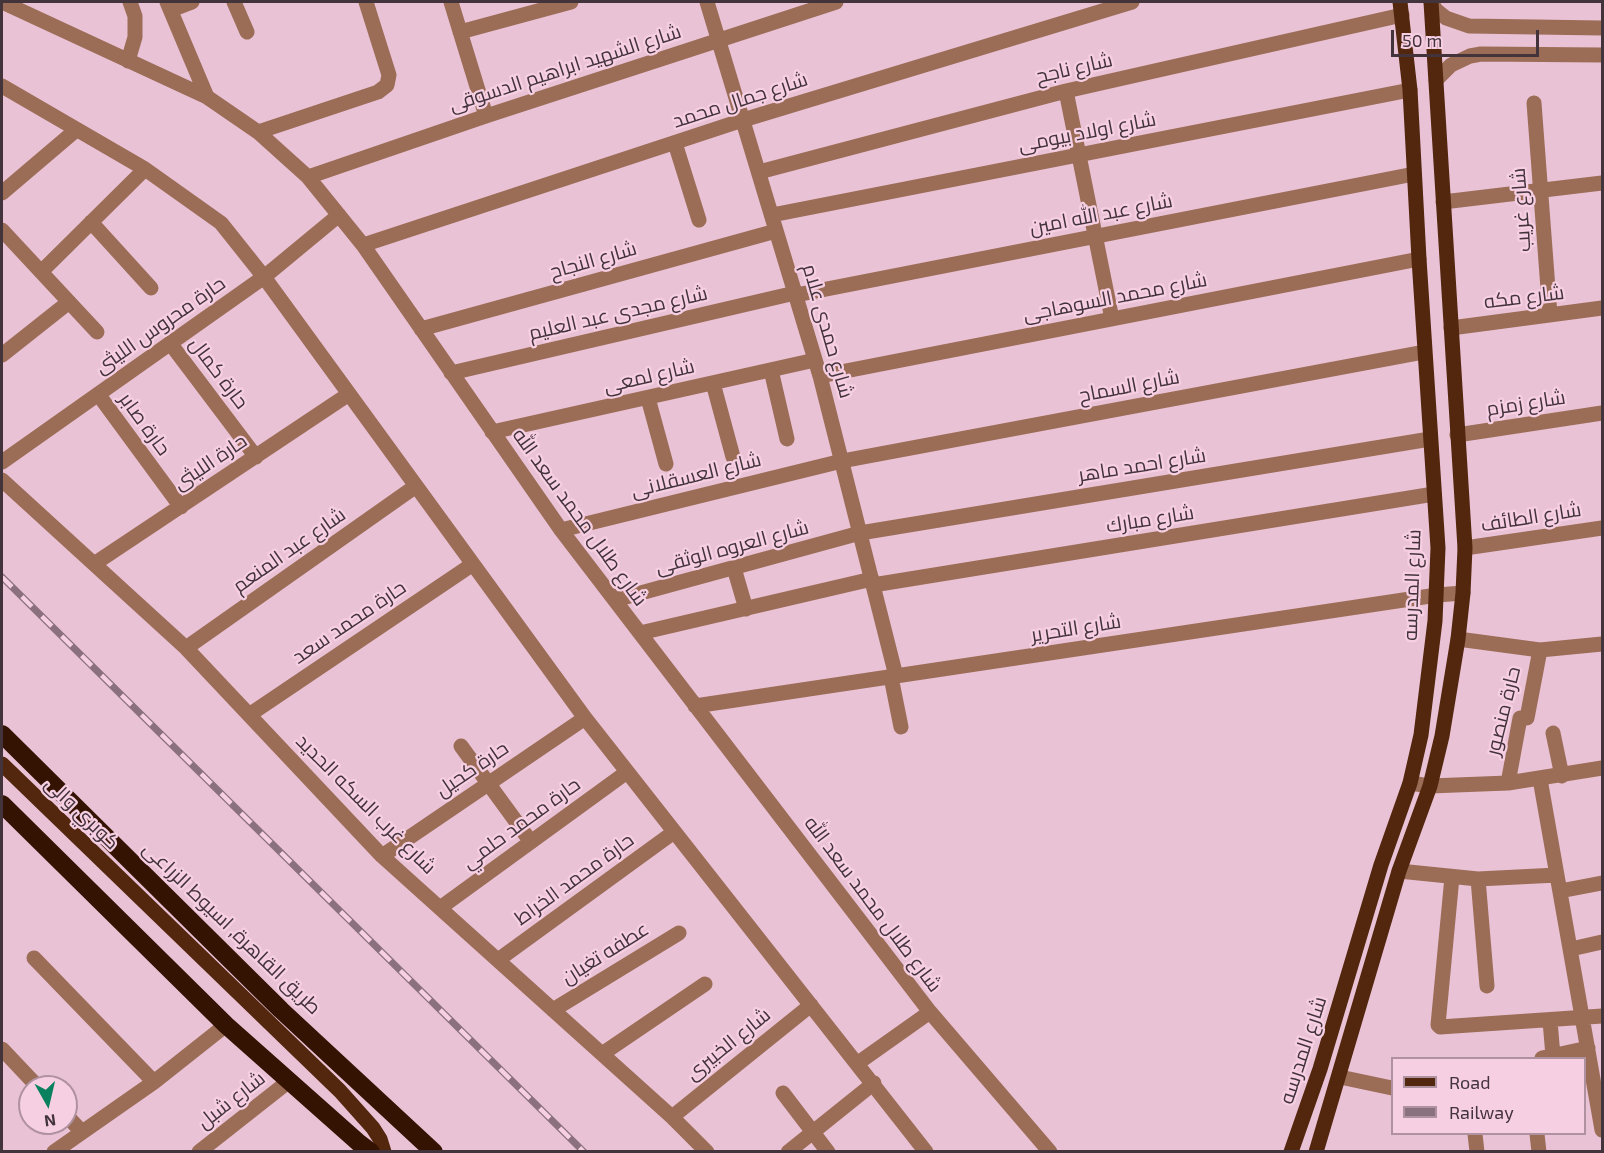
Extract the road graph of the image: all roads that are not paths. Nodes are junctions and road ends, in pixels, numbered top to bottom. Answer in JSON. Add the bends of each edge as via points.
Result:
{"nodes":[{"id":1,"x":2,"y":2,"type":"edge"},
{"id":2,"x":130,"y":2,"type":"edge"},
{"id":3,"x":192,"y":2,"type":"edge"},
{"id":4,"x":234,"y":2,"type":"edge"},
{"id":5,"x":366,"y":2,"type":"edge"},
{"id":6,"x":450,"y":2,"type":"edge"},
{"id":7,"x":571,"y":2,"type":"edge"},
{"id":8,"x":707,"y":2,"type":"edge"},
{"id":9,"x":836,"y":2,"type":"edge"},
{"id":10,"x":1132,"y":2,"type":"edge"},
{"id":11,"x":1431,"y":2,"type":"edge"},
{"id":12,"x":169,"y":6,"type":"edge"},
{"id":13,"x":1401,"y":8,"type":"edge"},
{"id":14,"x":1602,"y":28,"type":"edge"},
{"id":15,"x":248,"y":32,"type":"dead end"},
{"id":16,"x":460,"y":32,"type":"junction"},
{"id":17,"x":718,"y":39,"type":"junction"},
{"id":18,"x":1602,"y":55,"type":"edge"},
{"id":19,"x":129,"y":61,"type":"junction"},
{"id":20,"x":1436,"y":80,"type":"junction"},
{"id":21,"x":2,"y":86,"type":"edge"},
{"id":22,"x":1410,"y":90,"type":"junction"},
{"id":23,"x":1066,"y":91,"type":"junction"},
{"id":24,"x":207,"y":97,"type":"junction"},
{"id":25,"x":1534,"y":103,"type":"dead end"},
{"id":26,"x":486,"y":116,"type":"junction"},
{"id":27,"x":743,"y":120,"type":"junction"},
{"id":28,"x":76,"y":130,"type":"junction"},
{"id":29,"x":258,"y":132,"type":"junction"},
{"id":30,"x":675,"y":142,"type":"junction"},
{"id":31,"x":1079,"y":155,"type":"junction"},
{"id":32,"x":145,"y":169,"type":"junction"},
{"id":33,"x":759,"y":172,"type":"junction"},
{"id":34,"x":1414,"y":174,"type":"junction"},
{"id":35,"x":309,"y":177,"type":"junction"},
{"id":36,"x":1602,"y":183,"type":"edge"},
{"id":37,"x":1541,"y":191,"type":"junction"},
{"id":38,"x":2,"y":193,"type":"edge"},
{"id":39,"x":1443,"y":202,"type":"junction"},
{"id":40,"x":339,"y":215,"type":"junction"},
{"id":41,"x":772,"y":215,"type":"junction"},
{"id":42,"x":699,"y":220,"type":"dead end"},
{"id":43,"x":91,"y":222,"type":"junction"},
{"id":44,"x":2,"y":230,"type":"edge"},
{"id":45,"x":776,"y":231,"type":"junction"},
{"id":46,"x":1095,"y":236,"type":"junction"},
{"id":47,"x":363,"y":245,"type":"junction"},
{"id":48,"x":1419,"y":259,"type":"junction"},
{"id":49,"x":40,"y":272,"type":"junction"},
{"id":50,"x":264,"y":277,"type":"junction"},
{"id":51,"x":152,"y":288,"type":"dead end"},
{"id":52,"x":795,"y":294,"type":"junction"},
{"id":53,"x":69,"y":302,"type":"junction"},
{"id":54,"x":1602,"y":308,"type":"edge"},
{"id":55,"x":1550,"y":315,"type":"junction"},
{"id":56,"x":1112,"y":319,"type":"junction"},
{"id":57,"x":1451,"y":328,"type":"junction"},
{"id":58,"x":421,"y":330,"type":"junction"},
{"id":59,"x":97,"y":332,"type":"dead end"},
{"id":60,"x":170,"y":343,"type":"junction"},
{"id":61,"x":1424,"y":352,"type":"junction"},
{"id":62,"x":2,"y":354,"type":"edge"},
{"id":63,"x":815,"y":360,"type":"junction"},
{"id":64,"x":771,"y":370,"type":"junction"},
{"id":65,"x":451,"y":373,"type":"junction"},
{"id":66,"x":820,"y":376,"type":"junction"},
{"id":67,"x":713,"y":383,"type":"junction"},
{"id":68,"x":98,"y":394,"type":"junction"},
{"id":69,"x":349,"y":394,"type":"junction"},
{"id":70,"x":648,"y":398,"type":"junction"},
{"id":71,"x":1602,"y":412,"type":"edge"},
{"id":72,"x":492,"y":432,"type":"junction"},
{"id":73,"x":1457,"y":435,"type":"junction"},
{"id":74,"x":787,"y":439,"type":"dead end"},
{"id":75,"x":1430,"y":439,"type":"junction"},
{"id":76,"x":256,"y":456,"type":"junction"},
{"id":77,"x":733,"y":457,"type":"dead end"},
{"id":78,"x":842,"y":461,"type":"junction"},
{"id":79,"x":2,"y":462,"type":"edge"},
{"id":80,"x":666,"y":464,"type":"dead end"},
{"id":81,"x":2,"y":480,"type":"edge"},
{"id":82,"x":416,"y":486,"type":"junction"},
{"id":83,"x":1434,"y":494,"type":"junction"},
{"id":84,"x":180,"y":507,"type":"junction"},
{"id":85,"x":1602,"y":528,"type":"edge"},
{"id":86,"x":561,"y":530,"type":"junction"},
{"id":87,"x":860,"y":533,"type":"junction"},
{"id":88,"x":1465,"y":548,"type":"junction"},
{"id":89,"x":94,"y":564,"type":"junction"},
{"id":90,"x":473,"y":564,"type":"junction"},
{"id":91,"x":734,"y":568,"type":"junction"},
{"id":92,"x":872,"y":582,"type":"junction"},
{"id":93,"x":1464,"y":593,"type":"junction"},
{"id":94,"x":1437,"y":595,"type":"junction"},
{"id":95,"x":615,"y":600,"type":"junction"},
{"id":96,"x":746,"y":609,"type":"junction"},
{"id":97,"x":640,"y":633,"type":"junction"},
{"id":98,"x":1458,"y":639,"type":"junction"},
{"id":99,"x":1602,"y":644,"type":"edge"},
{"id":100,"x":186,"y":648,"type":"junction"},
{"id":101,"x":1540,"y":650,"type":"junction"},
{"id":102,"x":894,"y":677,"type":"junction"},
{"id":103,"x":695,"y":706,"type":"junction"},
{"id":104,"x":249,"y":715,"type":"junction"},
{"id":105,"x":585,"y":718,"type":"junction"},
{"id":106,"x":901,"y":727,"type":"dead end"},
{"id":107,"x":1553,"y":733,"type":"dead end"},
{"id":108,"x":2,"y":734,"type":"edge"},
{"id":109,"x":460,"y":747,"type":"dead end"},
{"id":110,"x":2,"y":764,"type":"edge"},
{"id":111,"x":1602,"y":768,"type":"edge"},
{"id":112,"x":627,"y":772,"type":"junction"},
{"id":113,"x":1562,"y":776,"type":"junction"},
{"id":114,"x":1540,"y":779,"type":"junction"},
{"id":115,"x":1410,"y":783,"type":"junction"},
{"id":116,"x":1508,"y":783,"type":"junction"},
{"id":117,"x":488,"y":784,"type":"junction"},
{"id":118,"x":1430,"y":786,"type":"junction"},
{"id":119,"x":2,"y":804,"type":"edge"},
{"id":120,"x":674,"y":832,"type":"junction"},
{"id":121,"x":531,"y":842,"type":"junction"},
{"id":122,"x":382,"y":856,"type":"junction"},
{"id":123,"x":1399,"y":871,"type":"junction"},
{"id":124,"x":1557,"y":875,"type":"junction"},
{"id":125,"x":1452,"y":877,"type":"junction"},
{"id":126,"x":1478,"y":879,"type":"junction"},
{"id":127,"x":1602,"y":883,"type":"edge"},
{"id":128,"x":1560,"y":891,"type":"junction"},
{"id":129,"x":440,"y":908,"type":"junction"},
{"id":130,"x":679,"y":933,"type":"dead end"},
{"id":131,"x":1602,"y":942,"type":"edge"},
{"id":132,"x":1570,"y":949,"type":"junction"},
{"id":133,"x":34,"y":958,"type":"dead end"},
{"id":134,"x":498,"y":960,"type":"junction"},
{"id":135,"x":705,"y":984,"type":"dead end"},
{"id":136,"x":1487,"y":986,"type":"dead end"},
{"id":137,"x":811,"y":1005,"type":"junction"},
{"id":138,"x":554,"y":1010,"type":"junction"},
{"id":139,"x":930,"y":1012,"type":"junction"},
{"id":140,"x":1602,"y":1016,"type":"edge"},
{"id":141,"x":1583,"y":1018,"type":"junction"},
{"id":142,"x":1550,"y":1021,"type":"junction"},
{"id":143,"x":226,"y":1025,"type":"junction"},
{"id":144,"x":1588,"y":1048,"type":"junction"},
{"id":145,"x":2,"y":1049,"type":"edge"},
{"id":146,"x":602,"y":1054,"type":"junction"},
{"id":147,"x":1547,"y":1057,"type":"edge"},
{"id":148,"x":858,"y":1063,"type":"junction"},
{"id":149,"x":27,"y":1075,"type":"edge"},
{"id":150,"x":1340,"y":1077,"type":"junction"},
{"id":151,"x":289,"y":1081,"type":"junction"},
{"id":152,"x":154,"y":1082,"type":"junction"},
{"id":153,"x":874,"y":1083,"type":"junction"},
{"id":154,"x":1391,"y":1088,"type":"edge"},
{"id":155,"x":1599,"y":1088,"type":"edge"},
{"id":156,"x":783,"y":1093,"type":"dead end"},
{"id":157,"x":672,"y":1117,"type":"junction"},
{"id":158,"x":78,"y":1128,"type":"edge"},
{"id":159,"x":373,"y":1128,"type":"junction"},
{"id":160,"x":1602,"y":1130,"type":"edge"},
{"id":161,"x":813,"y":1131,"type":"junction"},
{"id":162,"x":82,"y":1132,"type":"junction"},
{"id":163,"x":1475,"y":1135,"type":"edge"},
{"id":164,"x":1537,"y":1135,"type":"edge"},
{"id":165,"x":360,"y":1149,"type":"edge"},
{"id":166,"x":1320,"y":1151,"type":"edge"},
{"id":167,"x":54,"y":1152,"type":"edge"},
{"id":168,"x":200,"y":1152,"type":"edge"},
{"id":169,"x":384,"y":1152,"type":"edge"},
{"id":170,"x":434,"y":1152,"type":"edge"},
{"id":171,"x":707,"y":1152,"type":"edge"},
{"id":172,"x":788,"y":1152,"type":"edge"},
{"id":173,"x":828,"y":1152,"type":"edge"},
{"id":174,"x":926,"y":1152,"type":"edge"},
{"id":175,"x":1050,"y":1152,"type":"edge"},
{"id":176,"x":1292,"y":1152,"type":"edge"},
{"id":177,"x":1477,"y":1152,"type":"edge"},
{"id":178,"x":1539,"y":1152,"type":"edge"}],
"edges":[{"from":1,"to":19,"type":"street","name":"شارع طلال محمد سعد الله"},
{"from":2,"to":19,"type":"street","via":[[135,37]]},
{"from":3,"to":12,"type":"street"},
{"from":4,"to":15,"type":"street"},
{"from":5,"to":29,"type":"street","via":[[389,75],[387,85],[378,92]]},
{"from":6,"to":16,"type":"street"},
{"from":7,"to":16,"type":"street"},
{"from":8,"to":17,"type":"street","name":"شارع حمدى علام"},
{"from":9,"to":17,"type":"street","name":"شارع الشهيد ابراهيم الدسوقى"},
{"from":10,"to":27,"type":"street","name":"شارع جمال محمد"},
{"from":11,"to":14,"type":"street","via":[[1446,18],[1469,26]]},
{"from":11,"to":20,"type":"main road","name":"شارع المدرسه"},
{"from":12,"to":24,"type":"street"},
{"from":13,"to":22,"type":"main road","name":"شارع المدرسه"},
{"from":13,"to":23,"type":"street","name":"شارع ناجح"},
{"from":16,"to":26,"type":"street"},
{"from":17,"to":26,"type":"street","name":"شارع الشهيد ابراهيم الدسوقى"},
{"from":17,"to":27,"type":"street","name":"شارع حمدى علام"},
{"from":18,"to":20,"type":"street","via":[[1481,54],[1451,65]]},
{"from":19,"to":24,"type":"street","name":"شارع طلال محمد سعد الله"},
{"from":20,"to":39,"type":"main road","name":"شارع المدرسه"},
{"from":21,"to":28,"type":"street"},
{"from":22,"to":31,"type":"street","name":"شارع اولاد بيومى"},
{"from":22,"to":34,"type":"main road","name":"شارع المدرسه"},
{"from":23,"to":31,"type":"street"},
{"from":23,"to":33,"type":"street","name":"شارع ناجح"},
{"from":24,"to":29,"type":"street","name":"شارع طلال محمد سعد الله"},
{"from":25,"to":37,"type":"street","name":"شارع غريب"},
{"from":26,"to":35,"type":"street","name":"شارع الشهيد ابراهيم الدسوقى"},
{"from":27,"to":30,"type":"street","name":"شارع جمال محمد"},
{"from":27,"to":33,"type":"street","name":"شارع حمدى علام"},
{"from":28,"to":32,"type":"street"},
{"from":28,"to":38,"type":"street"},
{"from":29,"to":35,"type":"street","name":"شارع طلال محمد سعد الله"},
{"from":30,"to":42,"type":"street"},
{"from":30,"to":47,"type":"street","name":"شارع جمال محمد"},
{"from":31,"to":41,"type":"street","name":"شارع اولاد بيومى"},
{"from":31,"to":46,"type":"street"},
{"from":32,"to":43,"type":"street"},
{"from":32,"to":50,"type":"street","via":[[221,223]]},
{"from":33,"to":41,"type":"street","name":"شارع حمدى علام"},
{"from":34,"to":46,"type":"street","name":"شارع عبد الله امين"},
{"from":34,"to":48,"type":"main road","name":"شارع المدرسه"},
{"from":35,"to":40,"type":"street","name":"شارع طلال محمد سعد الله"},
{"from":36,"to":37,"type":"street"},
{"from":37,"to":39,"type":"street"},
{"from":37,"to":55,"type":"street","name":"شارع غريب"},
{"from":39,"to":57,"type":"main road","name":"شارع المدرسه"},
{"from":40,"to":47,"type":"street","name":"شارع طلال محمد سعد الله"},
{"from":40,"to":50,"type":"street","name":"حارة محروس الليثى"},
{"from":41,"to":45,"type":"street","name":"شارع حمدى علام"},
{"from":43,"to":49,"type":"street"},
{"from":43,"to":51,"type":"street"},
{"from":44,"to":49,"type":"street"},
{"from":45,"to":52,"type":"street","name":"شارع حمدى علام"},
{"from":45,"to":58,"type":"street","name":"شارع النجاح"},
{"from":46,"to":52,"type":"street","name":"شارع عبد الله امين"},
{"from":46,"to":56,"type":"street"},
{"from":47,"to":58,"type":"street","name":"شارع طلال محمد سعد الله"},
{"from":48,"to":56,"type":"street","name":"شارع محمد السوهاجى"},
{"from":48,"to":61,"type":"main road","name":"شارع المدرسه"},
{"from":49,"to":53,"type":"street"},
{"from":50,"to":60,"type":"street","name":"حارة محروس الليثى"},
{"from":50,"to":69,"type":"street"},
{"from":52,"to":63,"type":"street","name":"شارع حمدى علام"},
{"from":52,"to":65,"type":"street","name":"شارع مجدى عبد العليم"},
{"from":53,"to":59,"type":"street"},
{"from":53,"to":62,"type":"street"},
{"from":54,"to":55,"type":"street","name":"شارع مكه"},
{"from":55,"to":57,"type":"street","name":"شارع مكه"},
{"from":56,"to":66,"type":"street","name":"شارع محمد السوهاجى"},
{"from":57,"to":73,"type":"main road","name":"شارع المدرسه"},
{"from":58,"to":65,"type":"street","name":"شارع طلال محمد سعد الله"},
{"from":60,"to":68,"type":"street","name":"حارة محروس الليثى"},
{"from":60,"to":76,"type":"street","name":"حارة كمال"},
{"from":61,"to":75,"type":"main road","name":"شارع المدرسه"},
{"from":61,"to":78,"type":"street","name":"شارع السماح"},
{"from":63,"to":64,"type":"street","name":"شارع لمعى"},
{"from":63,"to":66,"type":"street","name":"شارع حمدى علام"},
{"from":64,"to":67,"type":"street","name":"شارع لمعى"},
{"from":64,"to":74,"type":"street"},
{"from":65,"to":72,"type":"street","name":"شارع طلال محمد سعد الله"},
{"from":66,"to":78,"type":"street","name":"شارع حمدى علام"},
{"from":67,"to":70,"type":"street","name":"شارع لمعى"},
{"from":67,"to":77,"type":"street"},
{"from":68,"to":79,"type":"street","name":"حارة محروس الليثى"},
{"from":68,"to":84,"type":"street","name":"حارة صابر"},
{"from":69,"to":76,"type":"street","name":"حارة الليثى"},
{"from":69,"to":82,"type":"street"},
{"from":70,"to":72,"type":"street","name":"شارع لمعى"},
{"from":70,"to":80,"type":"street"},
{"from":71,"to":73,"type":"street","name":"شارع زمزم"},
{"from":72,"to":86,"type":"street","name":"شارع طلال محمد سعد الله"},
{"from":73,"to":88,"type":"main road","name":"شارع المدرسه"},
{"from":75,"to":83,"type":"main road","name":"شارع المدرسه"},
{"from":75,"to":87,"type":"street","name":"شارع احمد ماهر"},
{"from":76,"to":84,"type":"street","name":"حارة الليثى"},
{"from":78,"to":86,"type":"street","name":"شارع العسقلانى"},
{"from":78,"to":87,"type":"street","name":"شارع حمدى علام"},
{"from":81,"to":89,"type":"street","name":"شارع غرب السكه الحديد"},
{"from":82,"to":90,"type":"street"},
{"from":82,"to":100,"type":"street","name":"شارع عبد المنعم"},
{"from":83,"to":92,"type":"street","name":"شارع مبارك"},
{"from":83,"to":94,"type":"main road","name":"شارع المدرسه"},
{"from":84,"to":89,"type":"street","name":"حارة الليثى"},
{"from":85,"to":88,"type":"street","name":"شارع الطائف"},
{"from":86,"to":95,"type":"street","name":"شارع طلال محمد سعد الله"},
{"from":87,"to":91,"type":"street","name":"شارع العروه الوثقى"},
{"from":87,"to":92,"type":"street","name":"شارع حمدى علام"},
{"from":88,"to":93,"type":"main road","name":"شارع المدرسه"},
{"from":89,"to":100,"type":"street","name":"شارع غرب السكه الحديد"},
{"from":90,"to":104,"type":"street","name":"حارة محمد سعد"},
{"from":90,"to":105,"type":"street"},
{"from":91,"to":95,"type":"street","name":"شارع العروه الوثقى"},
{"from":91,"to":96,"type":"street"},
{"from":92,"to":96,"type":"street","name":"شارع مبارك"},
{"from":92,"to":102,"type":"street","name":"شارع حمدى علام"},
{"from":93,"to":94,"type":"street","name":"شارع التحرير"},
{"from":93,"to":98,"type":"main road","name":"شارع المدرسه"},
{"from":94,"to":102,"type":"street","name":"شارع التحرير"},
{"from":94,"to":115,"type":"main road","name":"شارع المدرسه","via":[[1421,735]]},
{"from":95,"to":97,"type":"street","name":"شارع طلال محمد سعد الله"},
{"from":96,"to":97,"type":"street","name":"شارع مبارك"},
{"from":97,"to":103,"type":"street","name":"شارع طلال محمد سعد الله"},
{"from":98,"to":101,"type":"street"},
{"from":98,"to":118,"type":"main road","name":"شارع المدرسه"},
{"from":99,"to":101,"type":"street"},
{"from":100,"to":104,"type":"street","name":"شارع غرب السكه الحديد"},
{"from":101,"to":116,"type":"street","name":"حارة منصور","via":[[1527,718],[1520,718]]},
{"from":102,"to":103,"type":"street","name":"شارع التحرير"},
{"from":102,"to":106,"type":"street","name":"شارع حمدى علام"},
{"from":103,"to":139,"type":"street","name":"شارع طلال محمد سعد الله"},
{"from":104,"to":122,"type":"street","name":"شارع غرب السكه الحديد"},
{"from":105,"to":112,"type":"street"},
{"from":105,"to":117,"type":"street","name":"حارة كحيل"},
{"from":107,"to":113,"type":"street"},
{"from":108,"to":170,"type":"highway","name":"طريق القاهرة, اسيوط الزراعى","via":[[281,1010]]},
{"from":109,"to":117,"type":"street"},
{"from":110,"to":159,"type":"main road","name":"كوبري والى","via":[[340,1091]]},
{"from":111,"to":113,"type":"street"},
{"from":112,"to":120,"type":"street"},
{"from":112,"to":121,"type":"street","name":"حارة محمد حلمي"},
{"from":113,"to":114,"type":"street"},
{"from":114,"to":116,"type":"street"},
{"from":114,"to":124,"type":"street"},
{"from":115,"to":118,"type":"street"},
{"from":115,"to":176,"type":"main road","name":"شارع المدرسه"},
{"from":116,"to":118,"type":"street"},
{"from":117,"to":121,"type":"street"},
{"from":117,"to":122,"type":"street","name":"حارة كحيل"},
{"from":118,"to":123,"type":"main road","name":"شارع المدرسه"},
{"from":119,"to":143,"type":"highway"},
{"from":120,"to":134,"type":"street","name":"حارة محمد الخراط"},
{"from":120,"to":137,"type":"street"},
{"from":121,"to":129,"type":"street","name":"حارة محمد حلمي"},
{"from":122,"to":129,"type":"street","name":"شارع غرب السكه الحديد"},
{"from":123,"to":125,"type":"street"},
{"from":123,"to":150,"type":"main road","name":"شارع المدرسه"},
{"from":124,"to":126,"type":"street"},
{"from":124,"to":128,"type":"street"},
{"from":125,"to":126,"type":"street"},
{"from":125,"to":142,"type":"street","via":[[1438,1025]]},
{"from":126,"to":136,"type":"street"},
{"from":127,"to":128,"type":"street"},
{"from":128,"to":132,"type":"street"},
{"from":129,"to":134,"type":"street","name":"شارع غرب السكه الحديد"},
{"from":130,"to":138,"type":"street","name":"عطفه تغيان"},
{"from":131,"to":132,"type":"street"},
{"from":132,"to":141,"type":"street"},
{"from":133,"to":152,"type":"street"},
{"from":134,"to":138,"type":"street","name":"شارع غرب السكه الحديد"},
{"from":135,"to":146,"type":"street"},
{"from":137,"to":148,"type":"street"},
{"from":137,"to":157,"type":"street","name":"شارع الخبيرى"},
{"from":138,"to":146,"type":"street","name":"شارع غرب السكه الحديد"},
{"from":139,"to":148,"type":"street"},
{"from":139,"to":175,"type":"street","name":"شارع طلال محمد سعد الله"},
{"from":140,"to":141,"type":"street"},
{"from":141,"to":142,"type":"street"},
{"from":141,"to":144,"type":"street"},
{"from":142,"to":147,"type":"street"},
{"from":143,"to":151,"type":"highway"},
{"from":143,"to":152,"type":"street"},
{"from":144,"to":147,"type":"street"},
{"from":144,"to":155,"type":"street"},
{"from":145,"to":149,"type":"street"},
{"from":146,"to":157,"type":"street","name":"شارع غرب السكه الحديد"},
{"from":148,"to":153,"type":"street"},
{"from":150,"to":154,"type":"street"},
{"from":150,"to":166,"type":"main road","name":"شارع المدرسه"},
{"from":151,"to":165,"type":"highway"},
{"from":151,"to":168,"type":"street","name":"شارع شبل"},
{"from":152,"to":162,"type":"street"},
{"from":153,"to":161,"type":"street"},
{"from":153,"to":174,"type":"street"},
{"from":155,"to":160,"type":"street"},
{"from":156,"to":161,"type":"street"},
{"from":157,"to":171,"type":"street","name":"شارع غرب السكه الحديد"},
{"from":158,"to":162,"type":"street"},
{"from":159,"to":165,"type":"street"},
{"from":159,"to":169,"type":"main road","name":"كوبري والى"},
{"from":161,"to":172,"type":"street"},
{"from":161,"to":173,"type":"street"},
{"from":162,"to":167,"type":"street"},
{"from":163,"to":177,"type":"street"},
{"from":164,"to":178,"type":"street"}]}
